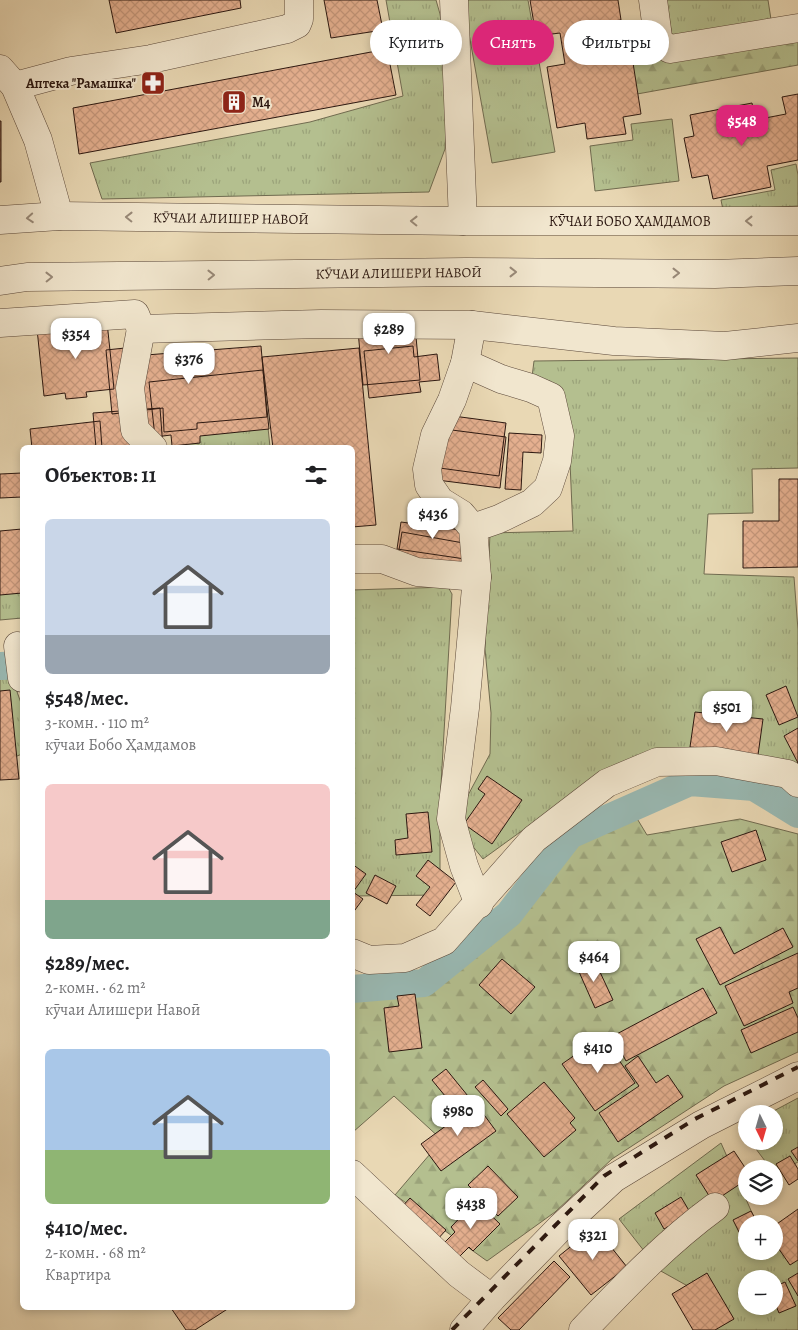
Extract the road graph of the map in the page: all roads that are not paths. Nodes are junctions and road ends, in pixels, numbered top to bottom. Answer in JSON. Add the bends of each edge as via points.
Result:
{"nodes":[{"id":1,"x":299,"y":0,"type":"edge"},
{"id":2,"x":454,"y":0,"type":"edge"},
{"id":3,"x":653,"y":0,"type":"edge"},
{"id":4,"x":798,"y":28,"type":"edge"},
{"id":5,"x":8,"y":78,"type":"edge"},
{"id":6,"x":59,"y":216,"type":"junction"},
{"id":7,"x":0,"y":220,"type":"edge"},
{"id":8,"x":463,"y":221,"type":"junction"},
{"id":9,"x":798,"y":222,"type":"edge"},
{"id":10,"x":798,"y":271,"type":"edge"},
{"id":11,"x":0,"y":281,"type":"edge"},
{"id":12,"x":0,"y":322,"type":"edge"},
{"id":13,"x":472,"y":325,"type":"junction"},
{"id":14,"x":141,"y":329,"type":"junction"},
{"id":15,"x":798,"y":338,"type":"edge"},
{"id":16,"x":465,"y":363,"type":"junction"},
{"id":17,"x":149,"y":445,"type":"edge"},
{"id":18,"x":473,"y":528,"type":"junction"},
{"id":19,"x":355,"y":559,"type":"edge"},
{"id":20,"x":477,"y":576,"type":"junction"},
{"id":21,"x":798,"y":783,"type":"edge"},
{"id":22,"x":479,"y":904,"type":"junction"},
{"id":23,"x":355,"y":954,"type":"edge"},
{"id":24,"x":798,"y":1076,"type":"edge"},
{"id":25,"x":355,"y":1177,"type":"edge"},
{"id":26,"x":715,"y":1208,"type":"dead end"},
{"id":27,"x":490,"y":1299,"type":"junction"},
{"id":28,"x":464,"y":1330,"type":"edge"},
{"id":29,"x":583,"y":1330,"type":"edge"}],
"edges":[{"from":1,"to":5,"type":"street","via":[[297,24],[287,29],[151,59]]},
{"from":2,"to":8,"type":"street"},
{"from":3,"to":4,"type":"street","via":[[660,43],[670,49]]},
{"from":5,"to":6,"type":"street","via":[[38,140]]},
{"from":6,"to":7,"type":"street","name":"КӮЧАИ АЛИШЕР НАВОӢ","one_way":true},
{"from":8,"to":6,"type":"street","name":"КӮЧАИ АЛИШЕР НАВОӢ","one_way":true},
{"from":9,"to":8,"type":"street","name":"КӮЧАИ БОБО ҲАМДАМОВ","one_way":true},
{"from":11,"to":10,"type":"street","name":"КӮЧАИ АЛИШЕРИ НАВОӢ","one_way":true,"via":[[28,277]]},
{"from":12,"to":14,"type":"street","via":[[135,314]]},
{"from":13,"to":14,"type":"street","via":[[321,324]]},
{"from":13,"to":15,"type":"street","via":[[614,341],[725,346]]},
{"from":13,"to":16,"type":"street"},
{"from":14,"to":17,"type":"street","via":[[130,388],[135,430]]},
{"from":16,"to":18,"type":"street","via":[[435,435],[427,469],[429,485],[440,501],[461,514]]},
{"from":16,"to":18,"type":"street","via":[[551,397],[560,436],[557,461],[548,488],[532,504]]},
{"from":18,"to":20,"type":"street"},
{"from":19,"to":20,"type":"street","via":[[382,559],[416,572]]},
{"from":20,"to":22,"type":"street","via":[[451,819]]},
{"from":21,"to":22,"type":"street","via":[[788,774],[716,761],[656,762],[607,783],[534,839]]},
{"from":22,"to":23,"type":"street","via":[[444,941],[405,958],[369,960]]},
{"from":24,"to":27,"type":"street","via":[[701,1125],[614,1178]]},
{"from":25,"to":27,"type":"street"},
{"from":26,"to":29,"type":"street","via":[[687,1228]]},
{"from":27,"to":28,"type":"street"}]}
